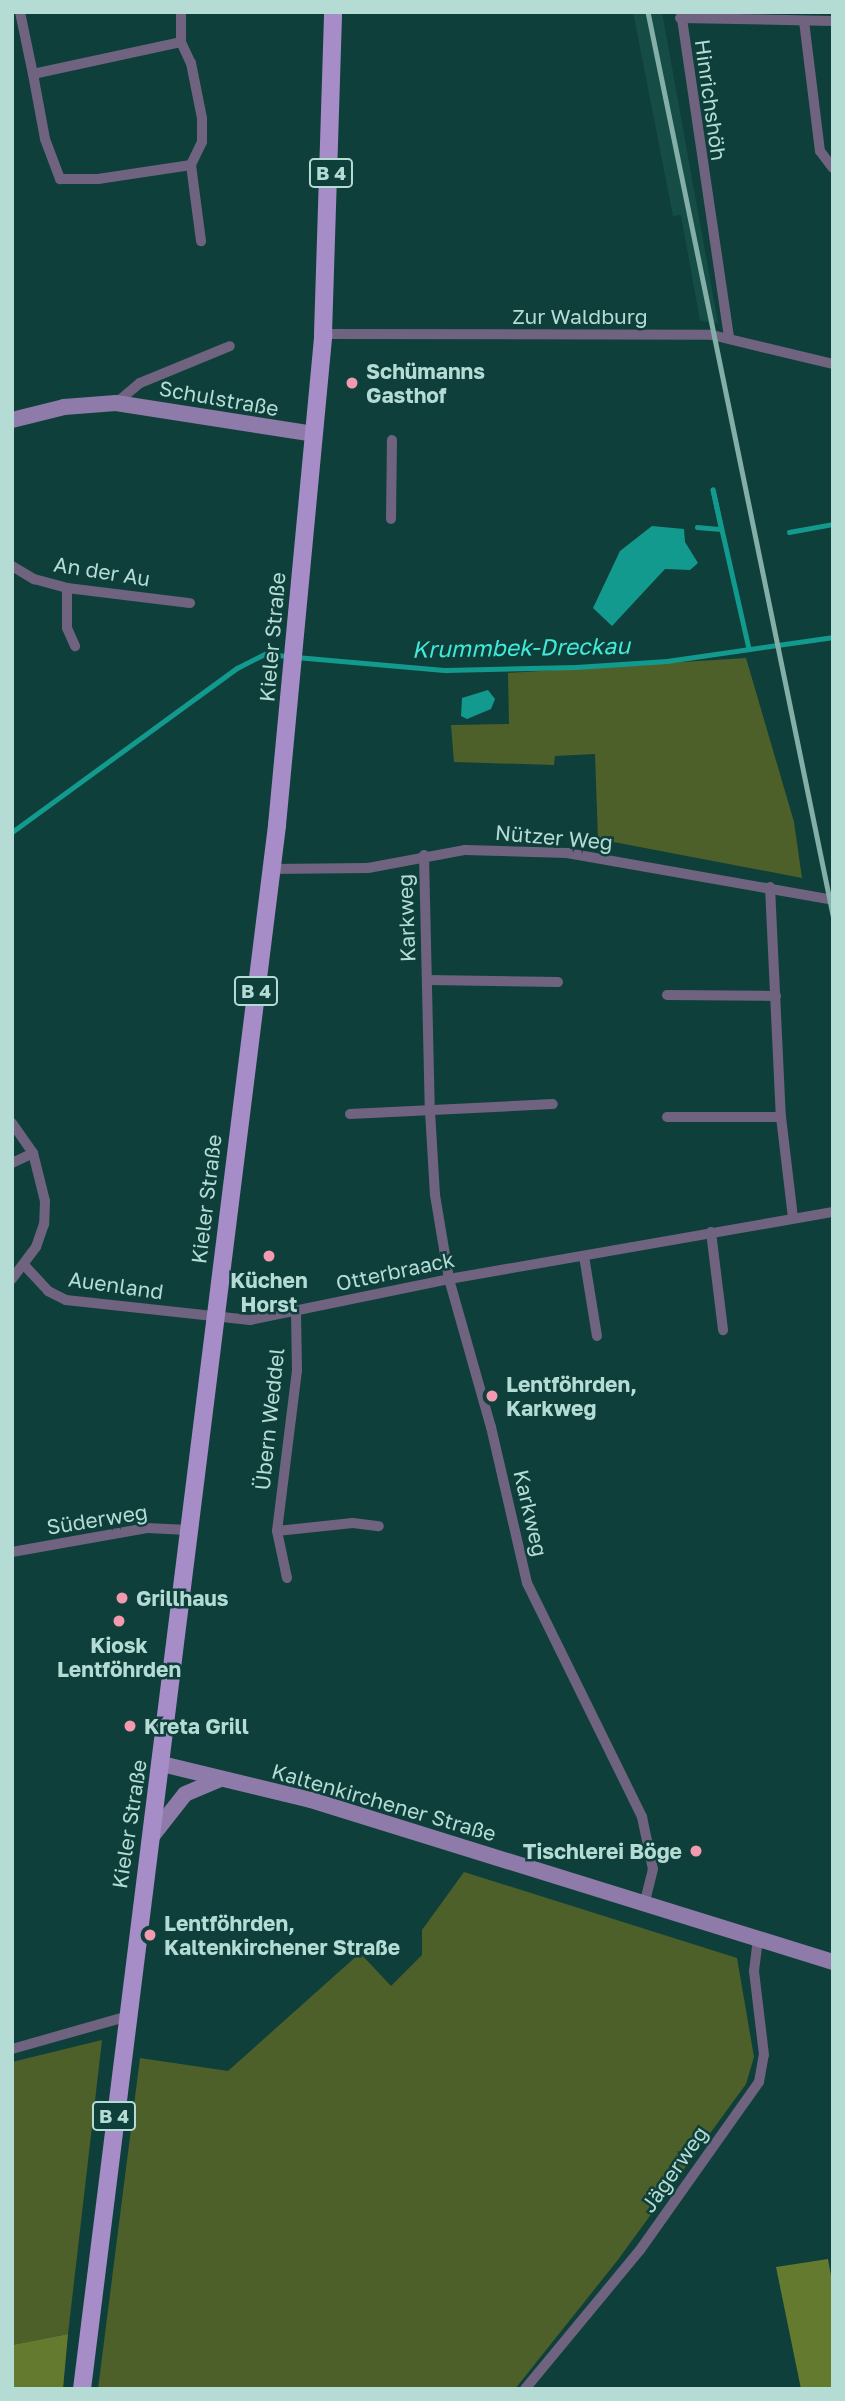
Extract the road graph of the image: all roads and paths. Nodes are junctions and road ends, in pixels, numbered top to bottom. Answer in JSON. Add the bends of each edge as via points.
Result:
{"nodes":[{"id":1,"x":181,"y":12,"type":"edge"},
{"id":2,"x":333,"y":12,"type":"edge"},
{"id":3,"x":680,"y":15,"type":"edge"},
{"id":4,"x":18,"y":19,"type":"edge"},
{"id":5,"x":804,"y":20,"type":"junction"},
{"id":6,"x":833,"y":20,"type":"edge"},
{"id":7,"x":181,"y":42,"type":"junction"},
{"id":8,"x":33,"y":74,"type":"junction"},
{"id":9,"x":191,"y":164,"type":"junction"},
{"id":10,"x":833,"y":168,"type":"edge"},
{"id":11,"x":201,"y":241,"type":"dead end"},
{"id":12,"x":323,"y":334,"type":"junction"},
{"id":13,"x":729,"y":338,"type":"junction"},
{"id":14,"x":229,"y":346,"type":"dead end"},
{"id":15,"x":833,"y":364,"type":"edge"},
{"id":16,"x":116,"y":403,"type":"junction"},
{"id":17,"x":12,"y":420,"type":"edge"},
{"id":18,"x":314,"y":434,"type":"junction"},
{"id":19,"x":392,"y":440,"type":"dead end"},
{"id":20,"x":391,"y":519,"type":"dead end"},
{"id":21,"x":12,"y":566,"type":"edge"},
{"id":22,"x":67,"y":588,"type":"junction"},
{"id":23,"x":190,"y":603,"type":"dead end"},
{"id":24,"x":75,"y":646,"type":"dead end"},
{"id":25,"x":424,"y":855,"type":"junction"},
{"id":26,"x":271,"y":869,"type":"junction"},
{"id":27,"x":770,"y":887,"type":"junction"},
{"id":28,"x":833,"y":900,"type":"edge"},
{"id":29,"x":428,"y":981,"type":"junction"},
{"id":30,"x":558,"y":982,"type":"dead end"},
{"id":31,"x":667,"y":996,"type":"dead end"},
{"id":32,"x":775,"y":996,"type":"junction"},
{"id":33,"x":553,"y":1104,"type":"dead end"},
{"id":34,"x":430,"y":1111,"type":"junction"},
{"id":35,"x":351,"y":1114,"type":"dead end"},
{"id":36,"x":781,"y":1117,"type":"junction"},
{"id":37,"x":667,"y":1118,"type":"dead end"},
{"id":38,"x":12,"y":1123,"type":"edge"},
{"id":39,"x":33,"y":1153,"type":"junction"},
{"id":40,"x":12,"y":1163,"type":"edge"},
{"id":41,"x":832,"y":1215,"type":"edge"},
{"id":42,"x":793,"y":1217,"type":"junction"},
{"id":43,"x":711,"y":1232,"type":"junction"},
{"id":44,"x":584,"y":1256,"type":"junction"},
{"id":45,"x":24,"y":1266,"type":"junction"},
{"id":46,"x":12,"y":1279,"type":"edge"},
{"id":47,"x":449,"y":1279,"type":"junction"},
{"id":48,"x":296,"y":1311,"type":"junction"},
{"id":49,"x":214,"y":1317,"type":"junction"},
{"id":50,"x":723,"y":1329,"type":"dead end"},
{"id":51,"x":597,"y":1336,"type":"dead end"},
{"id":52,"x":379,"y":1526,"type":"dead end"},
{"id":53,"x":188,"y":1530,"type":"junction"},
{"id":54,"x":277,"y":1531,"type":"junction"},
{"id":55,"x":12,"y":1552,"type":"edge"},
{"id":56,"x":287,"y":1578,"type":"dead end"},
{"id":57,"x":162,"y":1764,"type":"junction"},
{"id":58,"x":223,"y":1779,"type":"junction"},
{"id":59,"x":149,"y":1843,"type":"junction"},
{"id":60,"x":645,"y":1902,"type":"junction"},
{"id":61,"x":758,"y":1939,"type":"junction"},
{"id":62,"x":833,"y":1962,"type":"edge"},
{"id":63,"x":125,"y":2017,"type":"junction"},
{"id":64,"x":12,"y":2049,"type":"edge"},
{"id":65,"x":82,"y":2389,"type":"edge"},
{"id":66,"x":525,"y":2389,"type":"edge"}],
"edges":[{"from":1,"to":7,"type":"street"},
{"from":2,"to":12,"type":"main road","name":"Kieler Straße","number":"B 4","via":[[330,238]]},
{"from":3,"to":5,"type":"street","name":"Hinrichshöh"},
{"from":3,"to":13,"type":"street","name":"Hinrichshöh"},
{"from":4,"to":8,"type":"street"},
{"from":5,"to":6,"type":"street","name":"Hinrichshöh"},
{"from":5,"to":10,"type":"street","via":[[820,151]]},
{"from":7,"to":8,"type":"street"},
{"from":7,"to":9,"type":"street","via":[[191,63],[202,118],[202,142]]},
{"from":8,"to":9,"type":"street","via":[[45,139],[60,179],[98,179]]},
{"from":9,"to":11,"type":"street"},
{"from":12,"to":13,"type":"street","name":"Zur Waldburg"},
{"from":12,"to":18,"type":"main road","name":"Kieler Straße","number":"B 4"},
{"from":13,"to":15,"type":"street","name":"Zur Waldburg"},
{"from":14,"to":16,"type":"street","name":"Schulstraße","via":[[140,383]]},
{"from":16,"to":17,"type":"main road","name":"Schulstraße","via":[[64,407]]},
{"from":16,"to":18,"type":"main road","name":"Schulstraße"},
{"from":18,"to":26,"type":"main road","name":"Kieler Straße","number":"B 4"},
{"from":19,"to":20,"type":"street"},
{"from":21,"to":22,"type":"street","name":"An der Au","via":[[34,579]]},
{"from":22,"to":23,"type":"street","name":"An der Au"},
{"from":22,"to":24,"type":"street","via":[[67,628]]},
{"from":25,"to":26,"type":"street","name":"Nützer Weg","via":[[368,868]]},
{"from":25,"to":27,"type":"street","name":"Nützer Weg","via":[[465,850],[567,853]]},
{"from":25,"to":29,"type":"street","name":"Karkweg"},
{"from":26,"to":49,"type":"main road","name":"Kieler Straße","number":"B 4"},
{"from":27,"to":28,"type":"street","name":"Nützer Weg"},
{"from":27,"to":32,"type":"street"},
{"from":29,"to":30,"type":"street","name":"Karkweg"},
{"from":29,"to":34,"type":"street","name":"Karkweg"},
{"from":31,"to":32,"type":"street"},
{"from":32,"to":36,"type":"street"},
{"from":33,"to":34,"type":"street"},
{"from":34,"to":35,"type":"street"},
{"from":34,"to":47,"type":"street","name":"Karkweg","via":[[435,1195]]},
{"from":36,"to":37,"type":"street"},
{"from":36,"to":42,"type":"street"},
{"from":38,"to":39,"type":"street"},
{"from":39,"to":40,"type":"street"},
{"from":39,"to":45,"type":"street","via":[[45,1201],[44,1224]]},
{"from":41,"to":42,"type":"street","name":"Otterbraack"},
{"from":42,"to":43,"type":"street","name":"Otterbraack"},
{"from":43,"to":44,"type":"street","name":"Otterbraack"},
{"from":43,"to":50,"type":"street"},
{"from":44,"to":47,"type":"street","name":"Otterbraack"},
{"from":44,"to":51,"type":"street"},
{"from":45,"to":46,"type":"street"},
{"from":45,"to":49,"type":"street","name":"Auenland","via":[[48,1292],[66,1300]]},
{"from":47,"to":48,"type":"street","name":"Otterbraack"},
{"from":47,"to":60,"type":"street","name":"Karkweg","via":[[491,1427],[527,1583],[642,1817],[653,1869]]},
{"from":48,"to":49,"type":"street","name":"Otterbraack","via":[[250,1320]]},
{"from":48,"to":54,"type":"street","name":"Übern Weddel","via":[[298,1370]]},
{"from":49,"to":53,"type":"main road","name":"Kieler Straße","number":"B 4"},
{"from":52,"to":54,"type":"street","via":[[353,1523]]},
{"from":53,"to":55,"type":"street","name":"Süderweg","via":[[147,1528]]},
{"from":53,"to":57,"type":"main road","name":"Kieler Straße","number":"B 4"},
{"from":54,"to":56,"type":"street","name":"Übern Weddel"},
{"from":57,"to":58,"type":"main road","name":"Kaltenkirchener Straße"},
{"from":57,"to":59,"type":"main road","name":"Kieler Straße","number":"B 4"},
{"from":58,"to":59,"type":"main road","via":[[185,1794],[159,1822]]},
{"from":58,"to":60,"type":"main road","name":"Kaltenkirchener Straße","via":[[311,1800]]},
{"from":59,"to":63,"type":"main road","name":"Kieler Straße","number":"B 4"},
{"from":60,"to":61,"type":"main road","name":"Kaltenkirchener Straße"},
{"from":61,"to":62,"type":"main road","name":"Kaltenkirchener Straße"},
{"from":61,"to":66,"type":"street","name":"Jägerweg","via":[[754,1971],[764,2054],[759,2082],[640,2250]]},
{"from":63,"to":64,"type":"street"},
{"from":63,"to":65,"type":"main road","name":"Kieler Straße","number":"B 4"}]}
